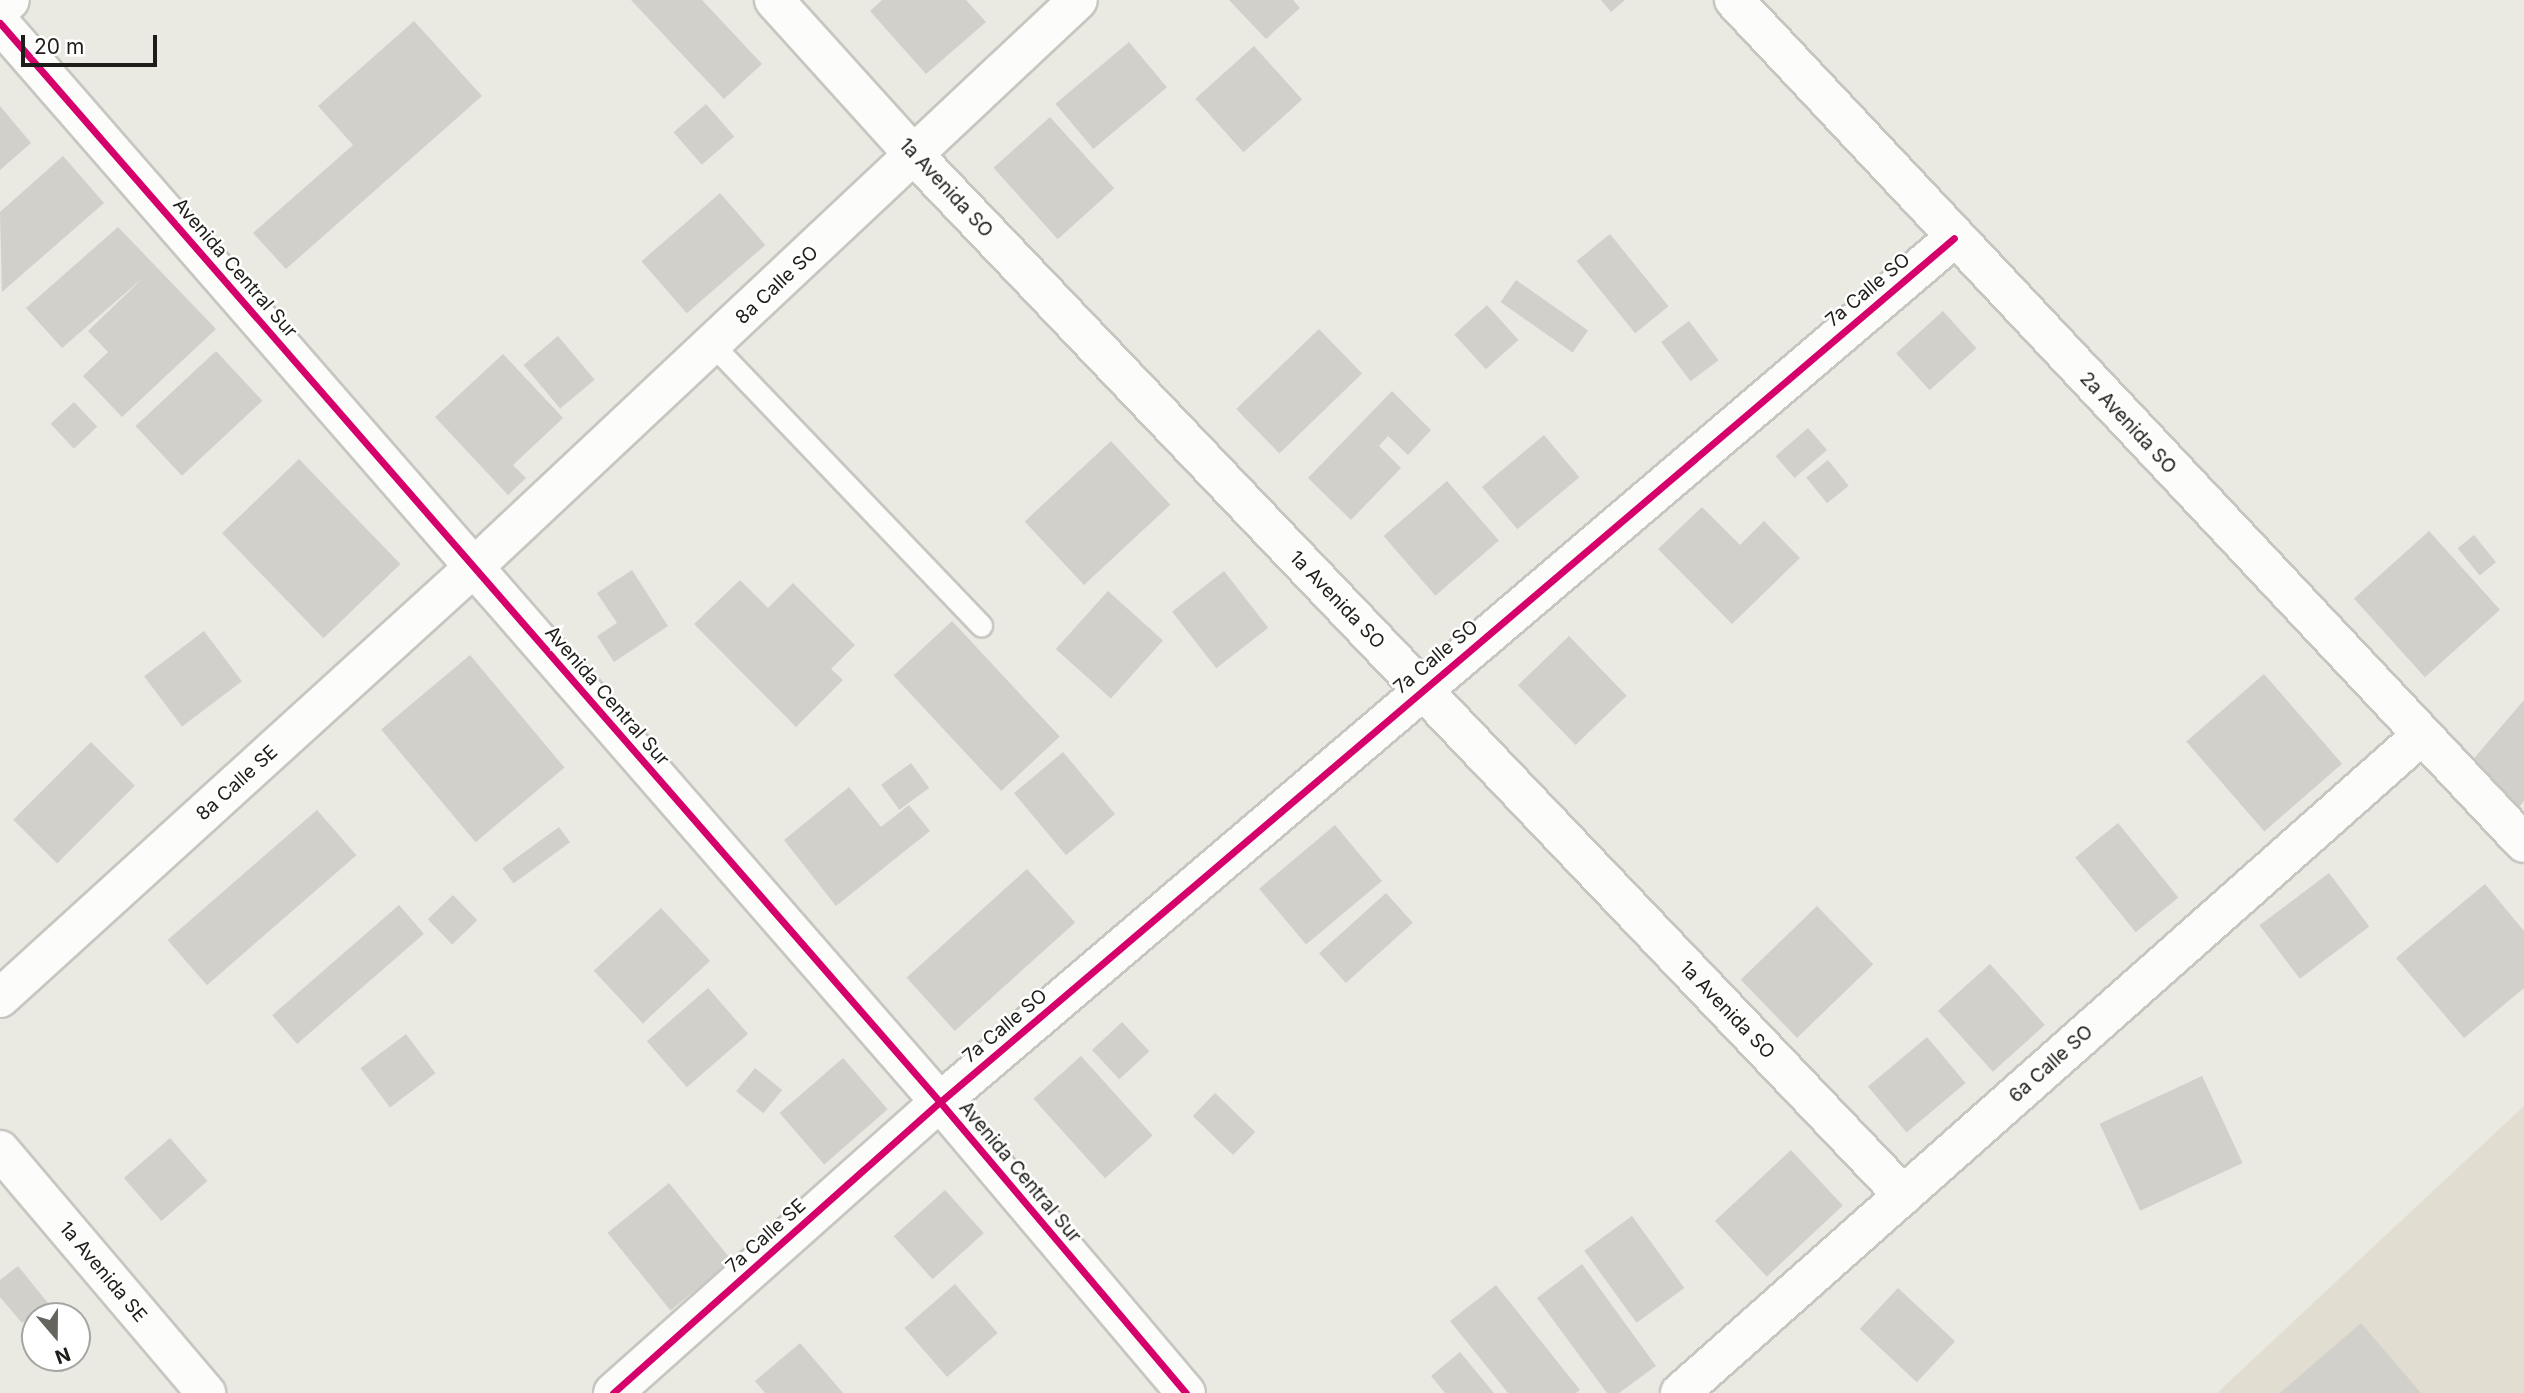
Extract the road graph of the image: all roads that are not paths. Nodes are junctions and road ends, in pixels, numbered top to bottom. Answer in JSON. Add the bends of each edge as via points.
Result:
{"nodes":[{"id":1,"x":10,"y":0,"type":"edge"},
{"id":2,"x":774,"y":0,"type":"edge"},
{"id":3,"x":1078,"y":0,"type":"edge"},
{"id":4,"x":1734,"y":0,"type":"edge"},
{"id":5,"x":0,"y":9,"type":"edge"},
{"id":6,"x":0,"y":23,"type":"edge"},
{"id":7,"x":915,"y":156,"type":"junction"},
{"id":8,"x":1954,"y":238,"type":"junction"},
{"id":9,"x":713,"y":345,"type":"junction"},
{"id":10,"x":474,"y":567,"type":"junction"},
{"id":11,"x":981,"y":625,"type":"dead end"},
{"id":12,"x":1422,"y":690,"type":"junction"},
{"id":13,"x":2422,"y":735,"type":"junction"},
{"id":14,"x":2524,"y":843,"type":"edge"},
{"id":15,"x":0,"y":998,"type":"edge"},
{"id":16,"x":940,"y":1102,"type":"junction"},
{"id":17,"x":0,"y":1150,"type":"edge"},
{"id":18,"x":1903,"y":1195,"type":"junction"},
{"id":19,"x":206,"y":1393,"type":"edge"},
{"id":20,"x":613,"y":1393,"type":"edge"},
{"id":21,"x":1186,"y":1393,"type":"edge"},
{"id":22,"x":1680,"y":1393,"type":"edge"}],
"edges":[{"from":1,"to":5,"type":"street"},
{"from":2,"to":7,"type":"street","name":"1a Avenida SO"},
{"from":3,"to":7,"type":"street","name":"8a Calle SO"},
{"from":4,"to":8,"type":"street","name":"2a Avenida SO"},
{"from":6,"to":10,"type":"street","name":"Avenida Central Sur"},
{"from":7,"to":9,"type":"street","name":"8a Calle SO"},
{"from":7,"to":12,"type":"street","name":"1a Avenida SO"},
{"from":8,"to":12,"type":"street","name":"7a Calle SO"},
{"from":8,"to":13,"type":"street","name":"2a Avenida SO"},
{"from":9,"to":10,"type":"street","name":"8a Calle SO"},
{"from":9,"to":11,"type":"lane"},
{"from":10,"to":15,"type":"street","name":"8a Calle SE"},
{"from":10,"to":16,"type":"street","name":"Avenida Central Sur"},
{"from":12,"to":16,"type":"street","name":"7a Calle SO"},
{"from":12,"to":18,"type":"street","name":"1a Avenida SO"},
{"from":13,"to":14,"type":"street","name":"2a Avenida SO"},
{"from":13,"to":18,"type":"street","name":"6a Calle SO"},
{"from":16,"to":20,"type":"street","name":"7a Calle SE"},
{"from":16,"to":21,"type":"street","name":"Avenida Central Sur"},
{"from":17,"to":19,"type":"street","name":"1a Avenida SE"},
{"from":18,"to":22,"type":"street","name":"6a Calle SO"}]}
